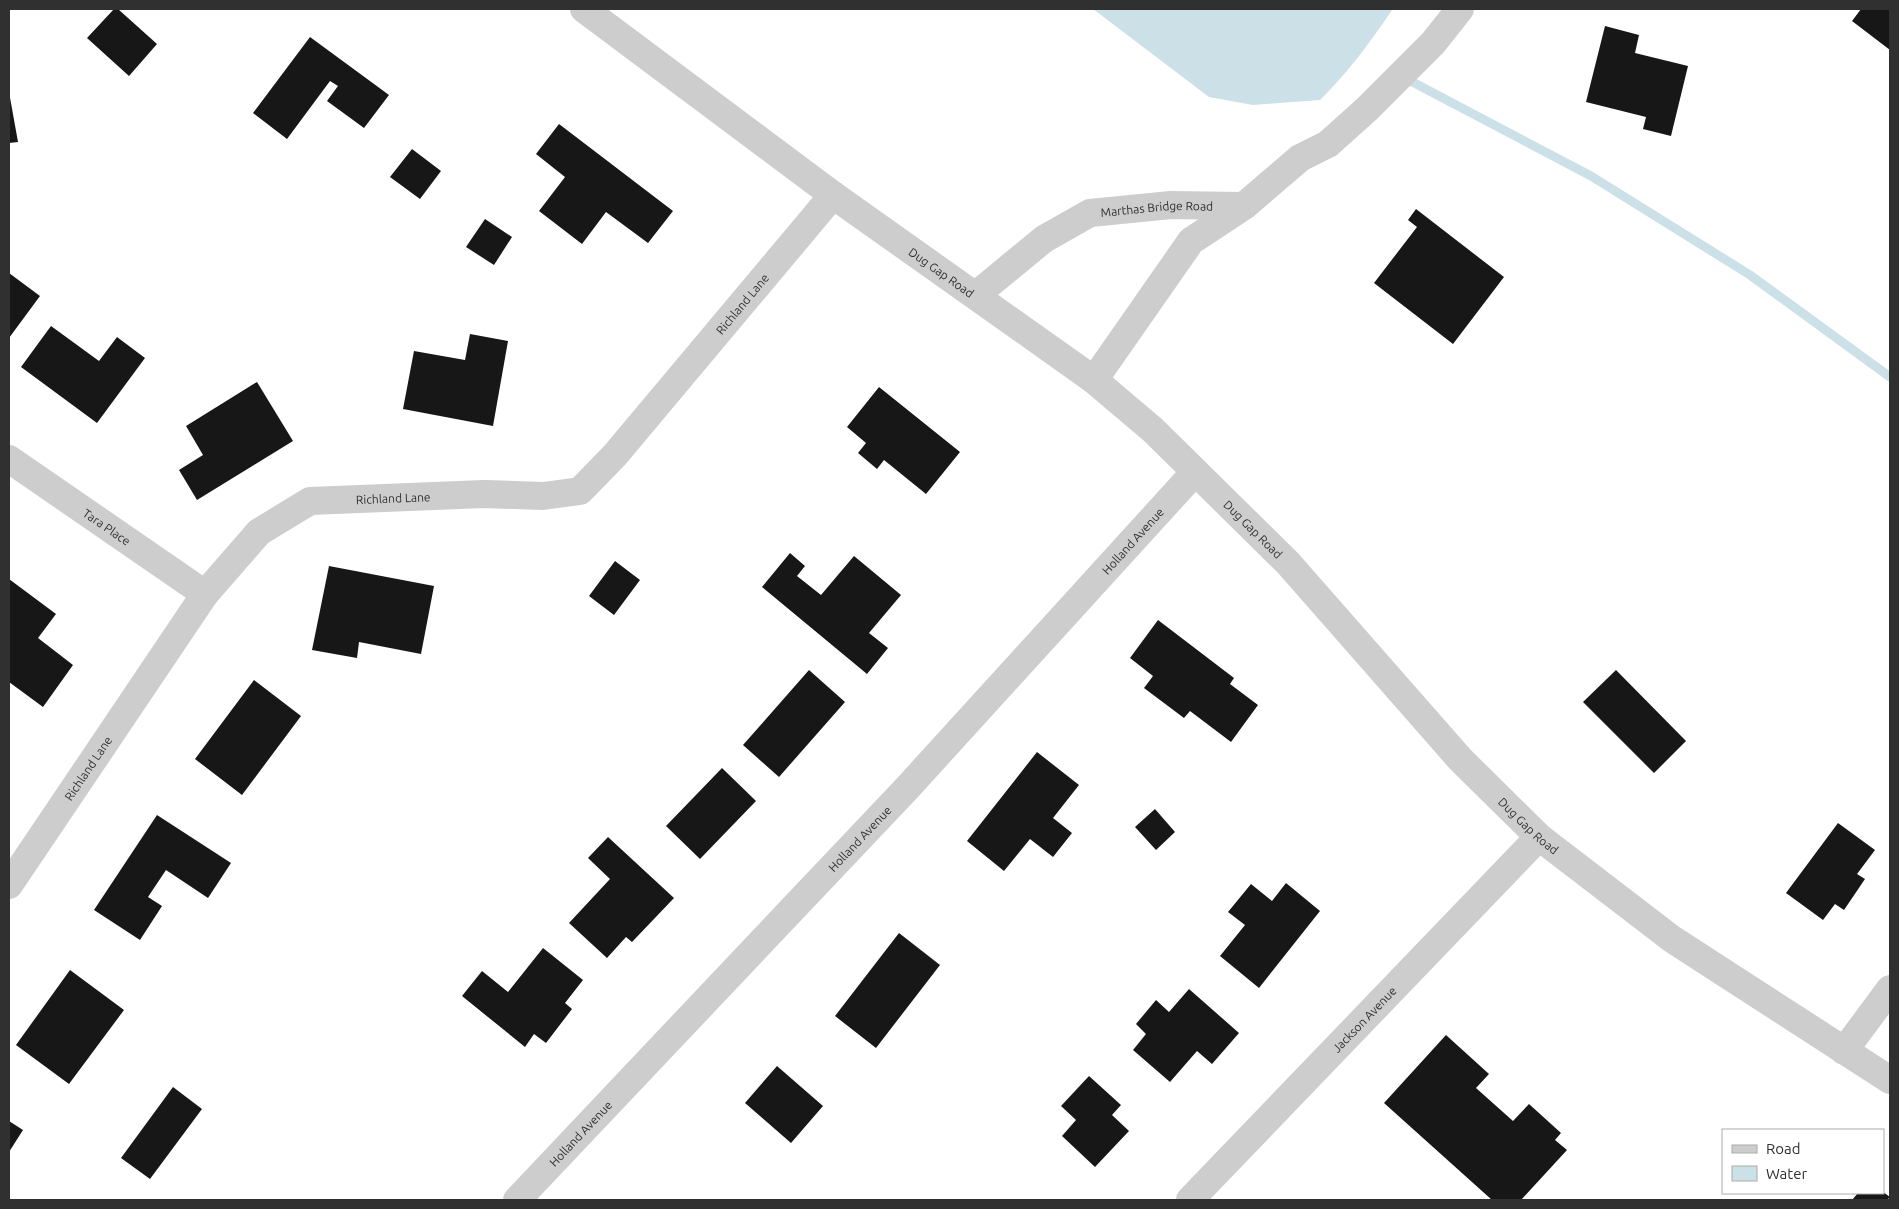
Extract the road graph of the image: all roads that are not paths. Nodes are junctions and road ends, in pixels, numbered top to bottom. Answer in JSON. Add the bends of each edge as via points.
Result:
{"nodes":[{"id":1,"x":584,"y":9,"type":"edge"},
{"id":2,"x":1460,"y":9,"type":"edge"},
{"id":3,"x":834,"y":195,"type":"junction"},
{"id":4,"x":1244,"y":206,"type":"junction"},
{"id":5,"x":976,"y":295,"type":"junction"},
{"id":6,"x":1094,"y":380,"type":"junction"},
{"id":7,"x":9,"y":459,"type":"edge"},
{"id":8,"x":1195,"y":472,"type":"junction"},
{"id":9,"x":205,"y":594,"type":"junction"},
{"id":10,"x":1539,"y":837,"type":"junction"},
{"id":11,"x":9,"y":885,"type":"edge"},
{"id":12,"x":1890,"y":989,"type":"edge"},
{"id":13,"x":1844,"y":1051,"type":"junction"},
{"id":14,"x":1890,"y":1080,"type":"edge"},
{"id":15,"x":517,"y":1200,"type":"edge"},
{"id":16,"x":1190,"y":1200,"type":"edge"}],
"edges":[{"from":1,"to":3,"type":"street","name":"Dug Gap Road"},
{"from":2,"to":4,"type":"street","name":"Marthas Bridge Road","via":[[1433,44],[1328,144],[1300,158]]},
{"from":3,"to":5,"type":"street","name":"Dug Gap Road"},
{"from":3,"to":9,"type":"street","name":"Richland Lane","via":[[615,455],[580,491],[543,496],[484,494],[310,501],[259,532]]},
{"from":4,"to":5,"type":"street","name":"Marthas Bridge Road","via":[[1170,205],[1090,212],[1044,239]]},
{"from":4,"to":6,"type":"street","name":"Marthas Bridge Road","via":[[1191,241]]},
{"from":5,"to":6,"type":"street","name":"Dug Gap Road"},
{"from":6,"to":8,"type":"street","name":"Dug Gap Road","via":[[1153,430]]},
{"from":7,"to":9,"type":"street","name":"Tara Place"},
{"from":8,"to":10,"type":"street","name":"Dug Gap Road","via":[[1288,563],[1460,759]]},
{"from":8,"to":15,"type":"street","name":"Holland Avenue","via":[[908,786]]},
{"from":9,"to":11,"type":"street","name":"Richland Lane"},
{"from":10,"to":13,"type":"street","name":"Dug Gap Road","via":[[1672,939]]},
{"from":10,"to":16,"type":"street","name":"Jackson Avenue"},
{"from":12,"to":13,"type":"street"},
{"from":13,"to":14,"type":"street","name":"Dug Gap Road"}]}
